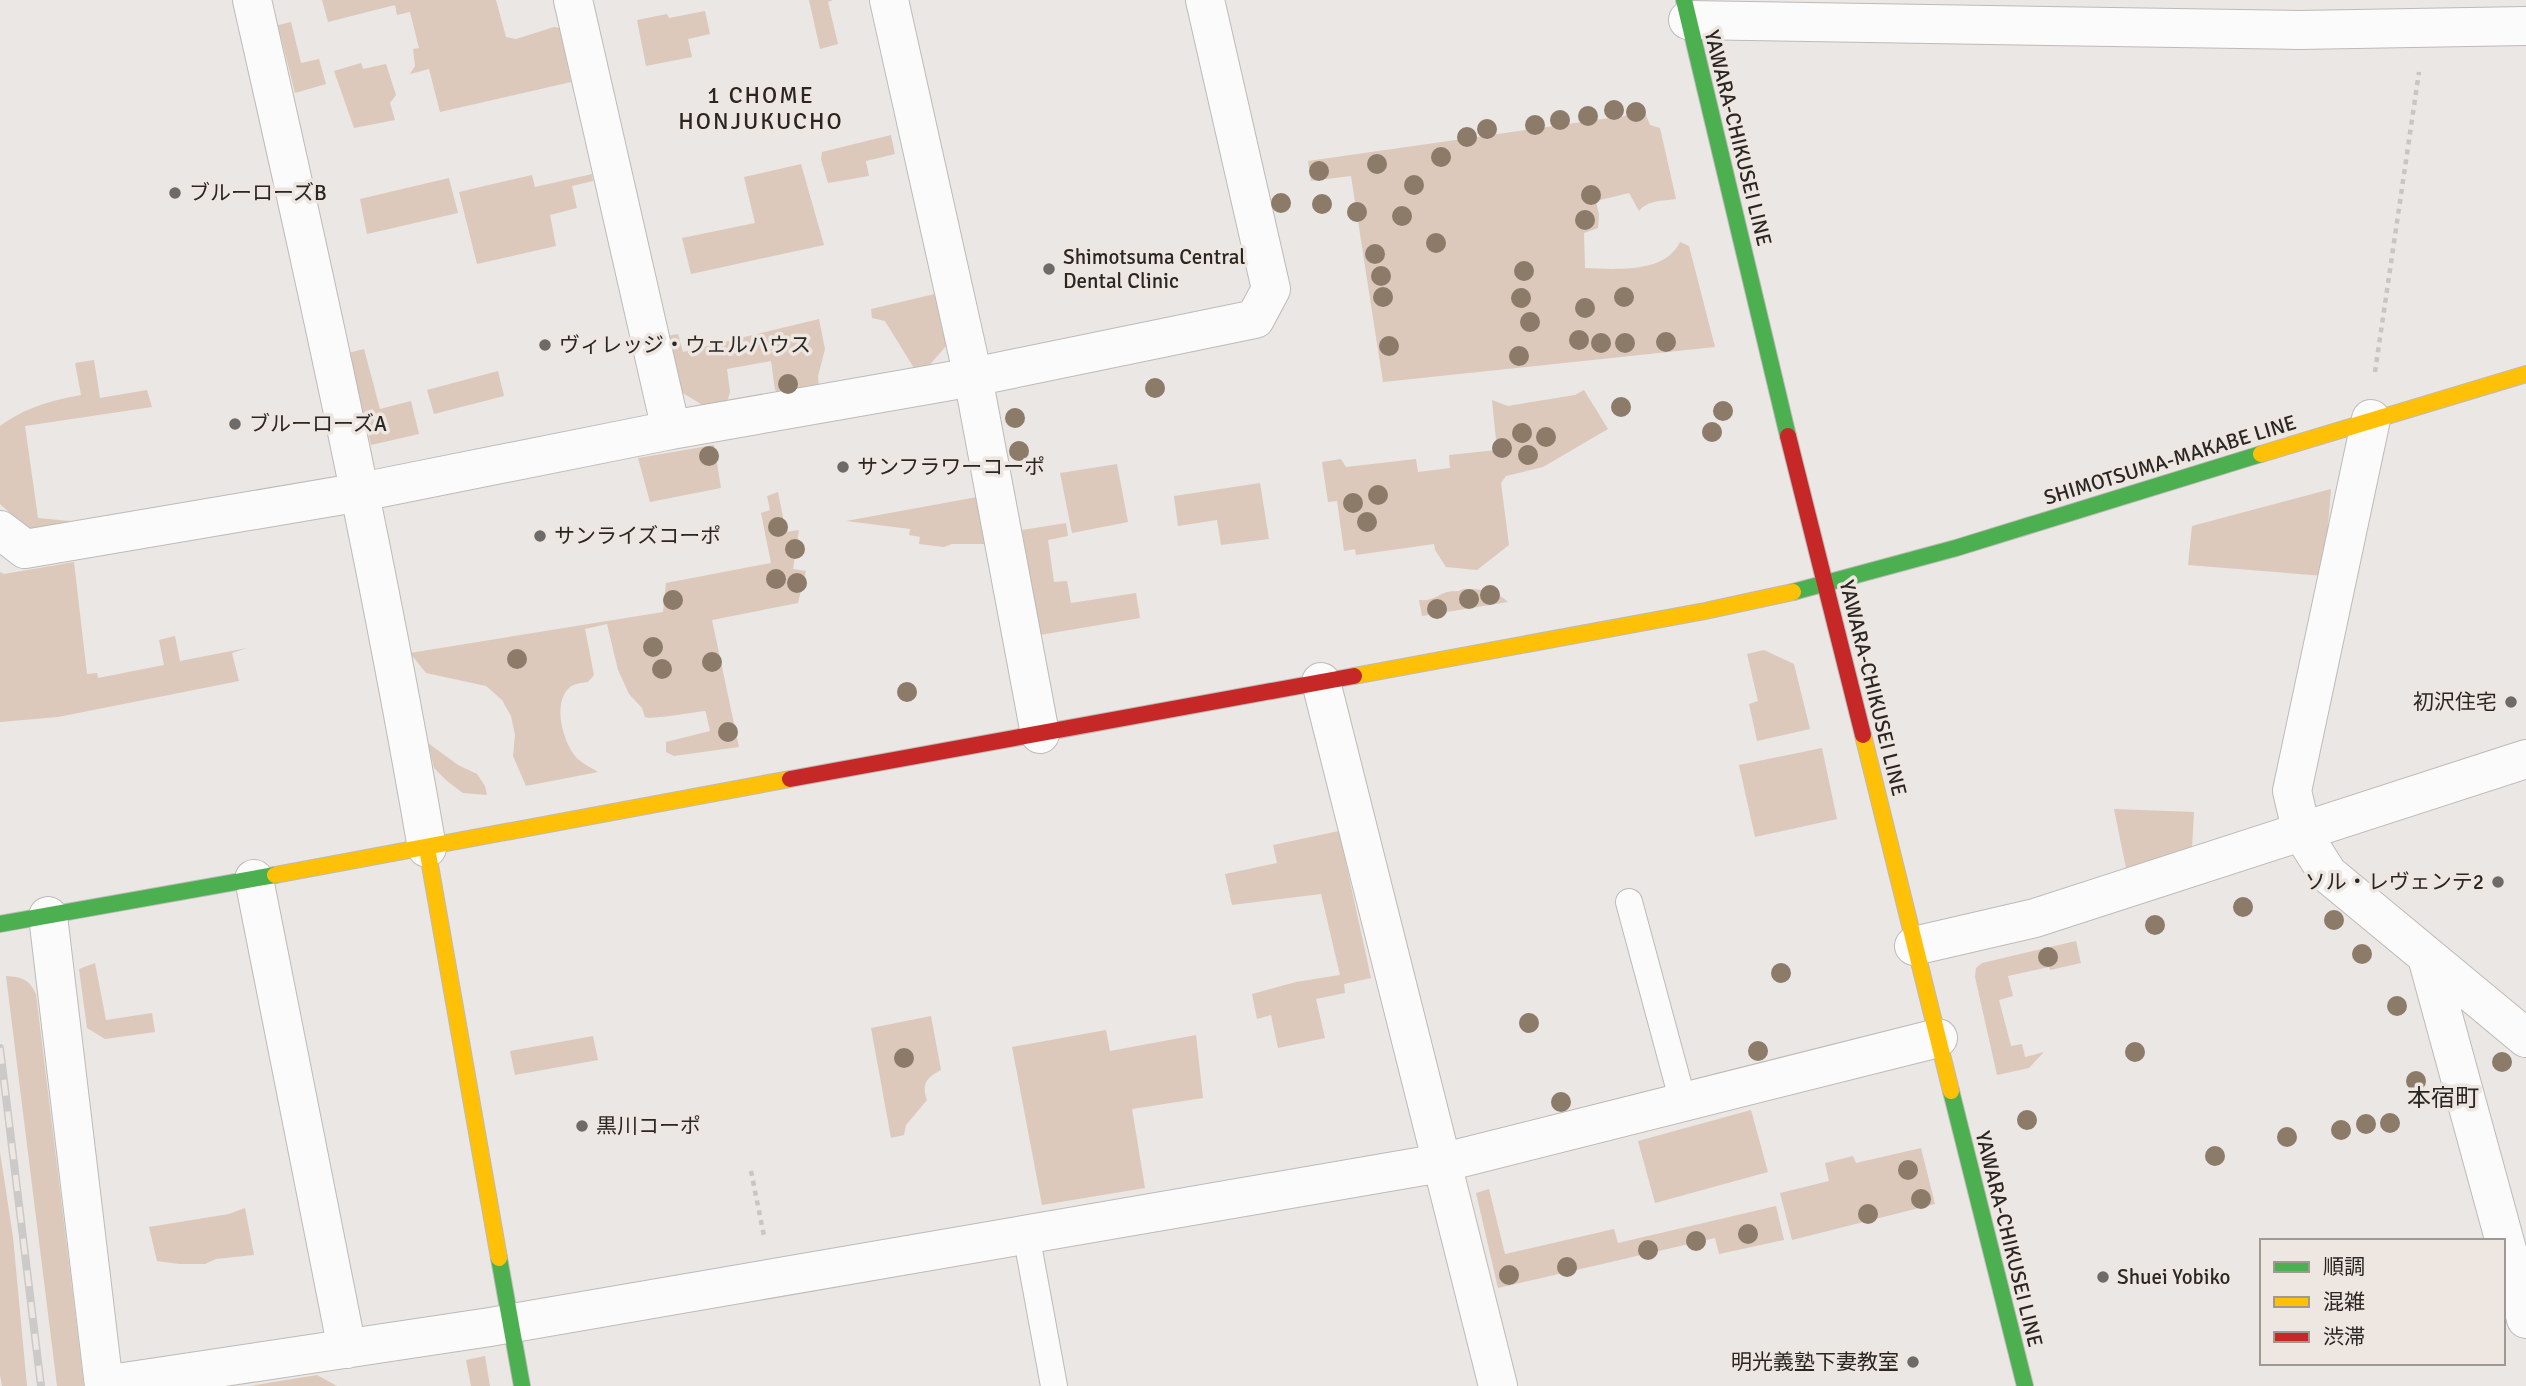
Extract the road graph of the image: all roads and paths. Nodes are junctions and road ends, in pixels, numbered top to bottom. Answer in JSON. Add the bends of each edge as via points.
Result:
{"nodes":[{"id":1,"x":252,"y":0,"type":"edge"},
{"id":2,"x":573,"y":0,"type":"edge"},
{"id":3,"x":889,"y":0,"type":"edge"},
{"id":4,"x":1205,"y":0,"type":"edge"},
{"id":5,"x":1686,"y":10,"type":"edge"},
{"id":6,"x":2411,"y":18,"type":"edge"},
{"id":7,"x":2526,"y":26,"type":"edge"},
{"id":8,"x":2526,"y":374,"type":"edge"},
{"id":9,"x":973,"y":377,"type":"junction"},
{"id":10,"x":2372,"y":401,"type":"junction"},
{"id":11,"x":671,"y":430,"type":"junction"},
{"id":12,"x":361,"y":492,"type":"junction"},
{"id":13,"x":0,"y":530,"type":"edge"},
{"id":14,"x":1826,"y":586,"type":"junction"},
{"id":15,"x":1321,"y":682,"type":"junction"},
{"id":16,"x":1040,"y":734,"type":"junction"},
{"id":17,"x":2526,"y":759,"type":"edge"},
{"id":18,"x":2302,"y":833,"type":"junction"},
{"id":19,"x":427,"y":848,"type":"junction"},
{"id":20,"x":254,"y":879,"type":"junction"},
{"id":21,"x":1629,"y":902,"type":"dead end"},
{"id":22,"x":48,"y":916,"type":"junction"},
{"id":23,"x":0,"y":924,"type":"edge"},
{"id":24,"x":1914,"y":946,"type":"junction"},
{"id":25,"x":2427,"y":957,"type":"junction"},
{"id":26,"x":1938,"y":1038,"type":"junction"},
{"id":27,"x":2526,"y":1038,"type":"edge"},
{"id":28,"x":1683,"y":1102,"type":"junction"},
{"id":29,"x":1441,"y":1163,"type":"junction"},
{"id":30,"x":751,"y":1171,"type":"dead end"},
{"id":31,"x":1026,"y":1234,"type":"junction"},
{"id":32,"x":2504,"y":1239,"type":"edge"},
{"id":33,"x":2505,"y":1242,"type":"edge"},
{"id":34,"x":772,"y":1278,"type":"junction"},
{"id":35,"x":2526,"y":1319,"type":"edge"},
{"id":36,"x":511,"y":1324,"type":"junction"},
{"id":37,"x":347,"y":1349,"type":"junction"},
{"id":38,"x":104,"y":1386,"type":"edge"},
{"id":39,"x":522,"y":1386,"type":"edge"},
{"id":40,"x":1054,"y":1386,"type":"edge"},
{"id":41,"x":1498,"y":1386,"type":"edge"},
{"id":42,"x":2025,"y":1386,"type":"edge"}],
"edges":[{"from":1,"to":12,"type":"street"},
{"from":2,"to":11,"type":"street"},
{"from":3,"to":9,"type":"street"},
{"from":4,"to":9,"type":"street","via":[[1271,289],[1255,319]]},
{"from":5,"to":6,"type":"street","via":[[2299,30]]},
{"from":5,"to":14,"type":"street","name":"YAWARA-CHIKUSEI LINE"},
{"from":6,"to":7,"type":"street"},
{"from":6,"to":10,"type":"path"},
{"from":8,"to":10,"type":"street","name":"SHIMOTSUMA-MAKABE LINE"},
{"from":9,"to":11,"type":"street"},
{"from":9,"to":16,"type":"street"},
{"from":10,"to":14,"type":"street","name":"SHIMOTSUMA-MAKABE LINE","via":[[1909,564]]},
{"from":10,"to":18,"type":"street","via":[[2292,791]]},
{"from":11,"to":12,"type":"street"},
{"from":12,"to":13,"type":"street","via":[[24,549]]},
{"from":12,"to":19,"type":"street"},
{"from":14,"to":15,"type":"street","name":"SHIMOTSUMA-MAKABE LINE"},
{"from":14,"to":24,"type":"street","name":"YAWARA-CHIKUSEI LINE"},
{"from":15,"to":16,"type":"street","name":"SHIMOTSUMA-MAKABE LINE"},
{"from":15,"to":29,"type":"street"},
{"from":16,"to":19,"type":"street","name":"SHIMOTSUMA-MAKABE LINE"},
{"from":17,"to":18,"type":"street"},
{"from":18,"to":24,"type":"street","via":[[2035,918]]},
{"from":18,"to":25,"type":"street","via":[[2328,874]]},
{"from":19,"to":20,"type":"street","name":"SHIMOTSUMA-MAKABE LINE"},
{"from":19,"to":36,"type":"street"},
{"from":20,"to":22,"type":"street","name":"SHIMOTSUMA-MAKABE LINE"},
{"from":20,"to":37,"type":"street"},
{"from":21,"to":28,"type":"lane"},
{"from":22,"to":23,"type":"street","name":"SHIMOTSUMA-MAKABE LINE"},
{"from":22,"to":38,"type":"street"},
{"from":24,"to":26,"type":"street","name":"YAWARA-CHIKUSEI LINE"},
{"from":25,"to":27,"type":"street"},
{"from":25,"to":32,"type":"street"},
{"from":26,"to":28,"type":"street"},
{"from":26,"to":42,"type":"street","name":"YAWARA-CHIKUSEI LINE"},
{"from":28,"to":29,"type":"street"},
{"from":29,"to":31,"type":"street"},
{"from":29,"to":41,"type":"street"},
{"from":30,"to":34,"type":"path"},
{"from":31,"to":34,"type":"street"},
{"from":31,"to":40,"type":"lane"},
{"from":33,"to":35,"type":"street"},
{"from":34,"to":36,"type":"street"},
{"from":36,"to":37,"type":"street"},
{"from":36,"to":39,"type":"street"},
{"from":37,"to":38,"type":"street"}]}
